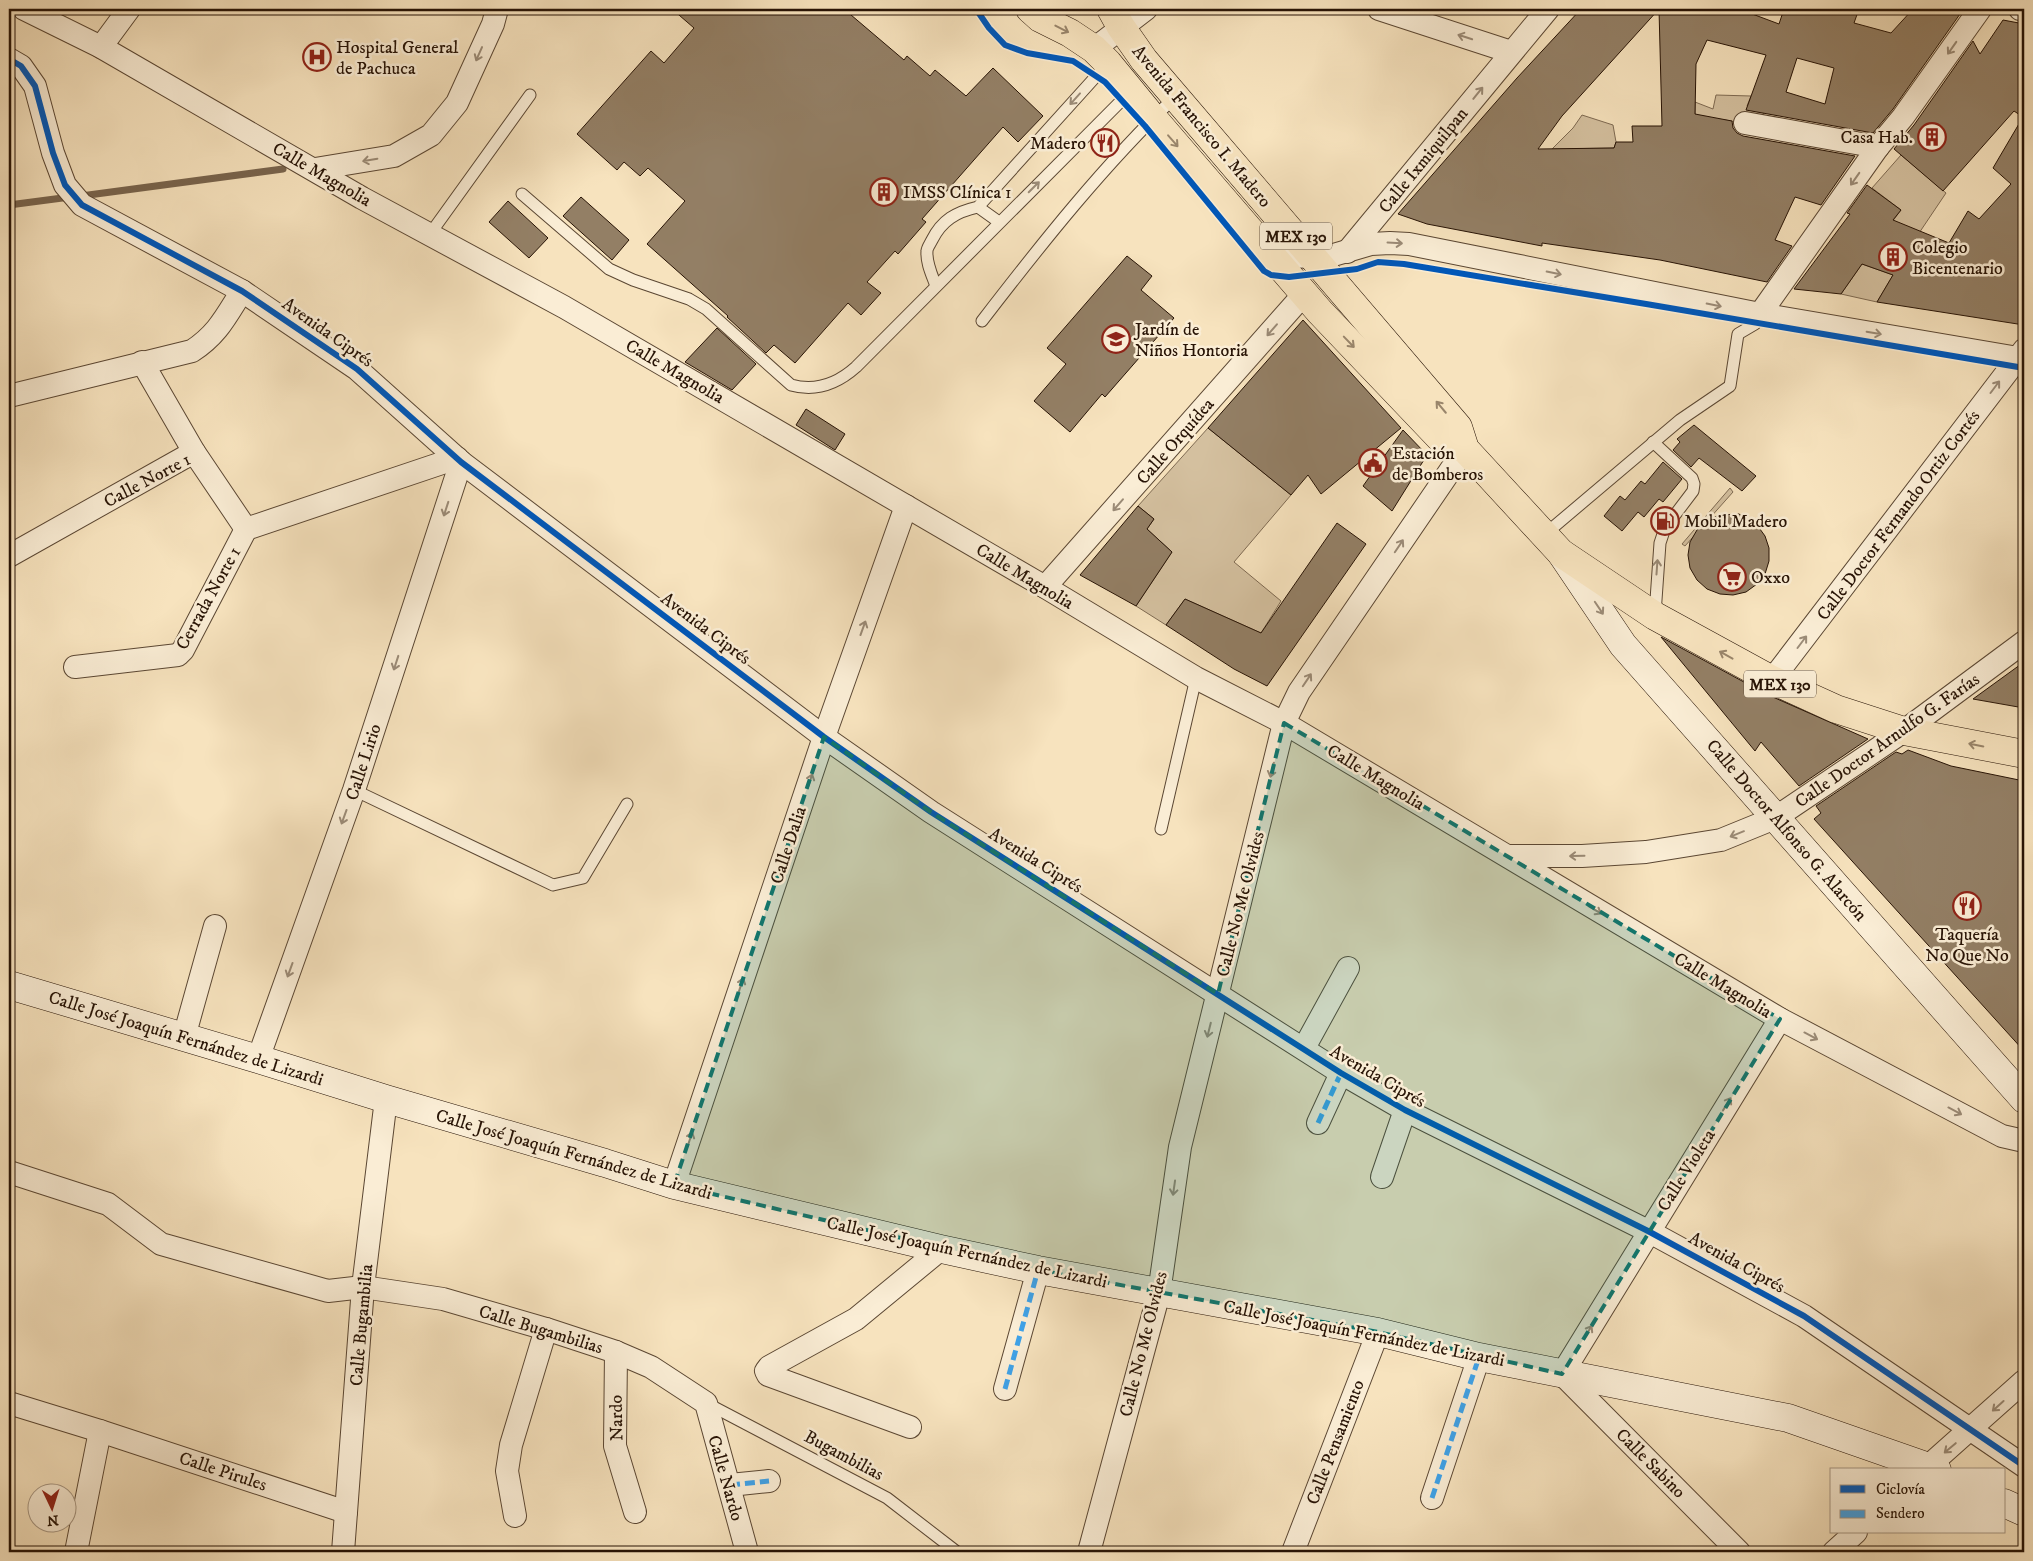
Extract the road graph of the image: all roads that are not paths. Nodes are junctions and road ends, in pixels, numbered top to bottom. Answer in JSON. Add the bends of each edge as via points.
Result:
{"nodes":[{"id":1,"x":24,"y":9,"type":"edge"},
{"id":2,"x":129,"y":9,"type":"edge"},
{"id":3,"x":497,"y":9,"type":"edge"},
{"id":4,"x":1030,"y":9,"type":"edge"},
{"id":5,"x":1146,"y":9,"type":"edge"},
{"id":6,"x":1378,"y":9,"type":"edge"},
{"id":7,"x":1548,"y":9,"type":"edge"},
{"id":8,"x":1980,"y":9,"type":"edge"},
{"id":9,"x":2020,"y":9,"type":"edge"},
{"id":10,"x":2024,"y":10,"type":"edge"},
{"id":11,"x":1118,"y":15,"type":"edge"},
{"id":12,"x":101,"y":47,"type":"junction"},
{"id":13,"x":1511,"y":52,"type":"junction"},
{"id":14,"x":1101,"y":56,"type":"junction"},
{"id":15,"x":9,"y":59,"type":"edge"},
{"id":16,"x":1131,"y":91,"type":"junction"},
{"id":17,"x":530,"y":95,"type":"dead end"},
{"id":18,"x":1175,"y":96,"type":"junction"},
{"id":19,"x":1153,"y":118,"type":"junction"},
{"id":20,"x":1745,"y":123,"type":"dead end"},
{"id":21,"x":1878,"y":147,"type":"junction"},
{"id":22,"x":315,"y":170,"type":"junction"},
{"id":23,"x":522,"y":194,"type":"dead end"},
{"id":24,"x":978,"y":207,"type":"junction"},
{"id":25,"x":999,"y":222,"type":"junction"},
{"id":26,"x":430,"y":234,"type":"junction"},
{"id":27,"x":1347,"y":252,"type":"junction"},
{"id":28,"x":1270,"y":254,"type":"junction"},
{"id":29,"x":1314,"y":256,"type":"junction"},
{"id":30,"x":936,"y":286,"type":"junction"},
{"id":31,"x":242,"y":290,"type":"junction"},
{"id":32,"x":1343,"y":292,"type":"junction"},
{"id":33,"x":1312,"y":303,"type":"junction"},
{"id":34,"x":1760,"y":314,"type":"junction"},
{"id":35,"x":982,"y":321,"type":"dead end"},
{"id":36,"x":2022,"y":355,"type":"edge"},
{"id":37,"x":142,"y":362,"type":"junction"},
{"id":38,"x":9,"y":396,"type":"edge"},
{"id":39,"x":1653,"y":442,"type":"junction"},
{"id":40,"x":1465,"y":449,"type":"junction"},
{"id":41,"x":194,"y":452,"type":"junction"},
{"id":42,"x":459,"y":460,"type":"junction"},
{"id":43,"x":906,"y":506,"type":"junction"},
{"id":44,"x":246,"y":529,"type":"junction"},
{"id":45,"x":1553,"y":544,"type":"junction"},
{"id":46,"x":9,"y":556,"type":"edge"},
{"id":47,"x":1045,"y":587,"type":"junction"},
{"id":48,"x":1655,"y":616,"type":"junction"},
{"id":49,"x":2024,"y":642,"type":"edge"},
{"id":50,"x":75,"y":667,"type":"dead end"},
{"id":51,"x":1196,"y":678,"type":"junction"},
{"id":52,"x":1772,"y":680,"type":"junction"},
{"id":53,"x":1284,"y":723,"type":"junction"},
{"id":54,"x":1904,"y":731,"type":"junction"},
{"id":55,"x":824,"y":737,"type":"junction"},
{"id":56,"x":2024,"y":754,"type":"edge"},
{"id":57,"x":354,"y":790,"type":"junction"},
{"id":58,"x":627,"y":804,"type":"dead end"},
{"id":59,"x":1776,"y":818,"type":"junction"},
{"id":60,"x":1161,"y":829,"type":"dead end"},
{"id":61,"x":1508,"y":856,"type":"junction"},
{"id":62,"x":215,"y":926,"type":"dead end"},
{"id":63,"x":1348,"y":968,"type":"dead end"},
{"id":64,"x":9,"y":985,"type":"edge"},
{"id":65,"x":1218,"y":994,"type":"junction"},
{"id":66,"x":1780,"y":1019,"type":"junction"},
{"id":67,"x":184,"y":1036,"type":"junction"},
{"id":68,"x":1304,"y":1048,"type":"junction"},
{"id":69,"x":258,"y":1058,"type":"junction"},
{"id":70,"x":1341,"y":1073,"type":"junction"},
{"id":71,"x":386,"y":1099,"type":"junction"},
{"id":72,"x":2024,"y":1099,"type":"edge"},
{"id":73,"x":1405,"y":1110,"type":"junction"},
{"id":74,"x":1318,"y":1123,"type":"dead end"},
{"id":75,"x":2023,"y":1135,"type":"edge"},
{"id":76,"x":9,"y":1172,"type":"edge"},
{"id":77,"x":1382,"y":1177,"type":"dead end"},
{"id":78,"x":674,"y":1185,"type":"junction"},
{"id":79,"x":1648,"y":1231,"type":"junction"},
{"id":80,"x":941,"y":1249,"type":"junction"},
{"id":81,"x":1038,"y":1270,"type":"junction"},
{"id":82,"x":363,"y":1287,"type":"junction"},
{"id":83,"x":1159,"y":1293,"type":"junction"},
{"id":84,"x":546,"y":1329,"type":"junction"},
{"id":85,"x":1378,"y":1332,"type":"junction"},
{"id":86,"x":616,"y":1352,"type":"junction"},
{"id":87,"x":1479,"y":1357,"type":"junction"},
{"id":88,"x":1562,"y":1374,"type":"junction"},
{"id":89,"x":2024,"y":1382,"type":"edge"},
{"id":90,"x":1005,"y":1389,"type":"dead end"},
{"id":91,"x":9,"y":1403,"type":"edge"},
{"id":92,"x":706,"y":1403,"type":"junction"},
{"id":93,"x":910,"y":1427,"type":"dead end"},
{"id":94,"x":1971,"y":1430,"type":"junction"},
{"id":95,"x":100,"y":1431,"type":"junction"},
{"id":96,"x":2024,"y":1466,"type":"edge"},
{"id":97,"x":1930,"y":1468,"type":"edge"},
{"id":98,"x":769,"y":1481,"type":"dead end"},
{"id":99,"x":730,"y":1484,"type":"junction"},
{"id":100,"x":1432,"y":1498,"type":"dead end"},
{"id":101,"x":2006,"y":1504,"type":"edge"},
{"id":102,"x":346,"y":1512,"type":"junction"},
{"id":103,"x":635,"y":1512,"type":"dead end"},
{"id":104,"x":2024,"y":1512,"type":"edge"},
{"id":105,"x":515,"y":1516,"type":"dead end"},
{"id":106,"x":1854,"y":1534,"type":"edge"},
{"id":107,"x":76,"y":1552,"type":"edge"},
{"id":108,"x":343,"y":1552,"type":"edge"},
{"id":109,"x":747,"y":1552,"type":"edge"},
{"id":110,"x":957,"y":1552,"type":"edge"},
{"id":111,"x":1089,"y":1552,"type":"edge"},
{"id":112,"x":1293,"y":1552,"type":"edge"},
{"id":113,"x":1739,"y":1552,"type":"edge"},
{"id":114,"x":1834,"y":1552,"type":"edge"}],
"edges":[{"from":1,"to":12,"type":"street","name":"Calle Magnolia"},
{"from":2,"to":12,"type":"street"},
{"from":3,"to":22,"type":"street","one_way":true,"via":[[457,103],[431,135],[394,156]]},
{"from":4,"to":14,"type":"main road","name":"Avenida Francisco I. Madero","number":"MEX 130","one_way":true},
{"from":5,"to":11,"type":"street"},
{"from":13,"to":6,"type":"street","one_way":true},
{"from":7,"to":13,"type":"street","name":"Calle Ixmiquilpan"},
{"from":8,"to":21,"type":"street","one_way":true},
{"from":9,"to":10,"type":"street"},
{"from":11,"to":14,"type":"street"},
{"from":11,"to":18,"type":"main road","name":"Avenida Francisco I. Madero","number":"MEX 130","via":[[1144,60]]},
{"from":12,"to":22,"type":"street","name":"Calle Magnolia"},
{"from":27,"to":13,"type":"street","name":"Calle Ixmiquilpan","one_way":true},
{"from":14,"to":16,"type":"main road","name":"Avenida Francisco I. Madero","number":"MEX 130"},
{"from":14,"to":24,"type":"lane","one_way":true},
{"from":15,"to":31,"type":"street","name":"Avenida Ciprés","via":[[20,66],[35,86],[65,185],[82,205]]},
{"from":16,"to":19,"type":"main road","name":"Avenida Francisco I. Madero","number":"MEX 130"},
{"from":25,"to":16,"type":"lane","one_way":true},
{"from":17,"to":26,"type":"lane"},
{"from":18,"to":19,"type":"lane"},
{"from":18,"to":29,"type":"main road","name":"Avenida Francisco I. Madero","number":"MEX 130"},
{"from":19,"to":28,"type":"main road","name":"Avenida Francisco I. Madero","number":"MEX 130","one_way":true},
{"from":19,"to":35,"type":"lane","via":[[1059,223]]},
{"from":20,"to":21,"type":"street"},
{"from":21,"to":34,"type":"street","one_way":true},
{"from":22,"to":26,"type":"street","name":"Calle Magnolia"},
{"from":23,"to":30,"type":"lane","via":[[609,269],[689,299],[706,310],[791,385],[804,389],[827,385],[844,377]]},
{"from":24,"to":25,"type":"lane"},
{"from":24,"to":30,"type":"lane","via":[[950,217],[938,228],[927,250]]},
{"from":25,"to":30,"type":"lane"},
{"from":26,"to":43,"type":"street","name":"Calle Magnolia","via":[[564,306]]},
{"from":27,"to":29,"type":"street"},
{"from":27,"to":34,"type":"street","one_way":true,"via":[[1371,244],[1409,244]]},
{"from":28,"to":29,"type":"street"},
{"from":28,"to":33,"type":"main road","name":"Avenida Francisco I. Madero","number":"MEX 130"},
{"from":29,"to":32,"type":"main road","name":"Avenida Francisco I. Madero","number":"MEX 130"},
{"from":31,"to":37,"type":"street","via":[[217,331],[207,341],[192,351]]},
{"from":31,"to":42,"type":"street","name":"Avenida Ciprés","via":[[357,369]]},
{"from":32,"to":33,"type":"main road"},
{"from":40,"to":32,"type":"main road","name":"Avenida Francisco I. Madero","number":"MEX 130","one_way":true,"via":[[1458,427]]},
{"from":33,"to":40,"type":"main road","name":"Avenida Francisco I. Madero","number":"MEX 130","one_way":true,"via":[[1442,440]]},
{"from":33,"to":47,"type":"street","name":"Calle Orquídea","one_way":true},
{"from":34,"to":36,"type":"street","one_way":true},
{"from":34,"to":39,"type":"lane","via":[[1755,324],[1738,334],[1730,386]]},
{"from":52,"to":36,"type":"street","name":"Calle Doctor Fernando Ortiz Cortés","one_way":true},
{"from":37,"to":38,"type":"street"},
{"from":37,"to":41,"type":"street"},
{"from":39,"to":45,"type":"lane"},
{"from":48,"to":39,"type":"lane","one_way":true,"via":[[1660,543],[1665,528],[1693,491],[1694,484],[1692,478]]},
{"from":40,"to":45,"type":"main road","name":"Avenida Francisco I. Madero","number":"MEX 130"},
{"from":53,"to":40,"type":"street","name":"Calle No Me Olvides","one_way":true,"via":[[1299,692]]},
{"from":41,"to":44,"type":"street","name":"Calle Norte 1"},
{"from":41,"to":46,"type":"street","name":"Calle Norte 1"},
{"from":42,"to":44,"type":"street"},
{"from":42,"to":55,"type":"street","name":"Avenida Ciprés"},
{"from":42,"to":57,"type":"street","name":"Calle Lirio","one_way":true},
{"from":43,"to":47,"type":"street","name":"Calle Magnolia"},
{"from":55,"to":43,"type":"street","name":"Calle Dalia","one_way":true},
{"from":44,"to":50,"type":"street","name":"Cerrada Norte 1","via":[[178,655]]},
{"from":45,"to":48,"type":"main road","name":"Avenida Francisco I. Madero","number":"MEX 130"},
{"from":45,"to":59,"type":"street","name":"Calle Doctor Alfonso G. Alarcón","one_way":true,"via":[[1623,645]]},
{"from":47,"to":51,"type":"street","name":"Calle Magnolia"},
{"from":52,"to":48,"type":"main road","name":"Avenida Francisco I. Madero","number":"MEX 130","one_way":true},
{"from":49,"to":54,"type":"street","name":"Calle Doctor Arnulfo G. Farías"},
{"from":51,"to":53,"type":"street","name":"Calle Magnolia"},
{"from":51,"to":60,"type":"lane"},
{"from":52,"to":54,"type":"main road","name":"Avenida Francisco I. Madero","number":"MEX 130","via":[[1836,709]]},
{"from":53,"to":61,"type":"street","name":"Calle Magnolia"},
{"from":53,"to":65,"type":"street","name":"Calle No Me Olvides","one_way":true},
{"from":56,"to":54,"type":"main road","name":"Avenida Francisco I. Madero","number":"MEX 130","one_way":true},
{"from":54,"to":59,"type":"street","name":"Calle Doctor Arnulfo G. Farías"},
{"from":55,"to":65,"type":"street","name":"Avenida Ciprés","via":[[932,812]]},
{"from":78,"to":55,"type":"street","name":"Calle Dalia","one_way":true},
{"from":57,"to":58,"type":"lane","via":[[553,884],[583,878]]},
{"from":57,"to":69,"type":"street","name":"Calle Lirio","one_way":true},
{"from":59,"to":61,"type":"street","name":"Calle Doctor Arnulfo G. Farías","one_way":true,"via":[[1720,840],[1646,852]]},
{"from":59,"to":72,"type":"street","name":"Calle Doctor Alfonso G. Alarcón"},
{"from":61,"to":66,"type":"street","name":"Calle Magnolia","one_way":true},
{"from":62,"to":67,"type":"street"},
{"from":63,"to":68,"type":"street"},
{"from":64,"to":67,"type":"street","name":"Calle José Joaquín Fernández de Lizardi"},
{"from":65,"to":68,"type":"street","name":"Avenida Ciprés"},
{"from":65,"to":83,"type":"street","name":"Calle No Me Olvides","one_way":true,"via":[[1180,1147]]},
{"from":66,"to":75,"type":"street","name":"Calle Magnolia","one_way":true,"via":[[2002,1136]]},
{"from":79,"to":66,"type":"street","name":"Calle Violeta","one_way":true},
{"from":67,"to":69,"type":"street","name":"Calle José Joaquín Fernández de Lizardi"},
{"from":68,"to":70,"type":"street","name":"Avenida Ciprés"},
{"from":69,"to":71,"type":"street","name":"Calle José Joaquín Fernández de Lizardi"},
{"from":70,"to":73,"type":"street","name":"Avenida Ciprés"},
{"from":70,"to":74,"type":"street"},
{"from":71,"to":78,"type":"street","name":"Calle José Joaquín Fernández de Lizardi"},
{"from":71,"to":82,"type":"street","name":"Calle Bugambilia"},
{"from":73,"to":77,"type":"street"},
{"from":73,"to":79,"type":"street","name":"Avenida Ciprés"},
{"from":76,"to":82,"type":"street","name":"Calle Bugambilias","via":[[108,1204],[162,1244],[328,1291]]},
{"from":78,"to":80,"type":"street","name":"Calle José Joaquín Fernández de Lizardi"},
{"from":88,"to":79,"type":"street","name":"Calle Violeta","one_way":true},
{"from":79,"to":94,"type":"street","name":"Avenida Ciprés","via":[[1804,1316]]},
{"from":80,"to":81,"type":"street","name":"Calle José Joaquín Fernández de Lizardi"},
{"from":80,"to":93,"type":"street","via":[[856,1319],[766,1371],[768,1375]]},
{"from":81,"to":83,"type":"street","name":"Calle José Joaquín Fernández de Lizardi"},
{"from":81,"to":90,"type":"street"},
{"from":82,"to":84,"type":"street","name":"Calle Bugambilias","via":[[442,1299]]},
{"from":82,"to":102,"type":"street","name":"Calle Bugambilia"},
{"from":83,"to":85,"type":"street","name":"Calle José Joaquín Fernández de Lizardi"},
{"from":83,"to":111,"type":"street","name":"Calle No Me Olvides"},
{"from":84,"to":86,"type":"street","name":"Calle Bugambilias"},
{"from":84,"to":105,"type":"street","via":[[511,1445],[507,1472]]},
{"from":85,"to":87,"type":"street","name":"Calle José Joaquín Fernández de Lizardi"},
{"from":85,"to":112,"type":"street","name":"Calle Pensamiento"},
{"from":86,"to":92,"type":"street","name":"Calle Bugambilias","via":[[651,1368]]},
{"from":86,"to":103,"type":"street","name":"Nardo","via":[[615,1446]]},
{"from":87,"to":88,"type":"street","name":"Calle José Joaquín Fernández de Lizardi"},
{"from":87,"to":100,"type":"street"},
{"from":88,"to":97,"type":"street","name":"Calle José Joaquín Fernández de Lizardi","via":[[1788,1418]]},
{"from":88,"to":113,"type":"street","name":"Calle Sabino"},
{"from":89,"to":94,"type":"street","one_way":true},
{"from":91,"to":95,"type":"street","name":"Calle Pirules"},
{"from":92,"to":99,"type":"street","name":"Calle Nardo"},
{"from":92,"to":110,"type":"lane","name":"Bugambilias","via":[[887,1498]]},
{"from":94,"to":96,"type":"street","name":"Avenida Ciprés"},
{"from":94,"to":97,"type":"street","one_way":true},
{"from":95,"to":102,"type":"street","name":"Calle Pirules"},
{"from":95,"to":107,"type":"street"},
{"from":98,"to":99,"type":"street"},
{"from":99,"to":109,"type":"street","name":"Calle Nardo"},
{"from":101,"to":104,"type":"street"},
{"from":102,"to":108,"type":"street","name":"Calle Bugambilia"},
{"from":106,"to":114,"type":"street"}]}
